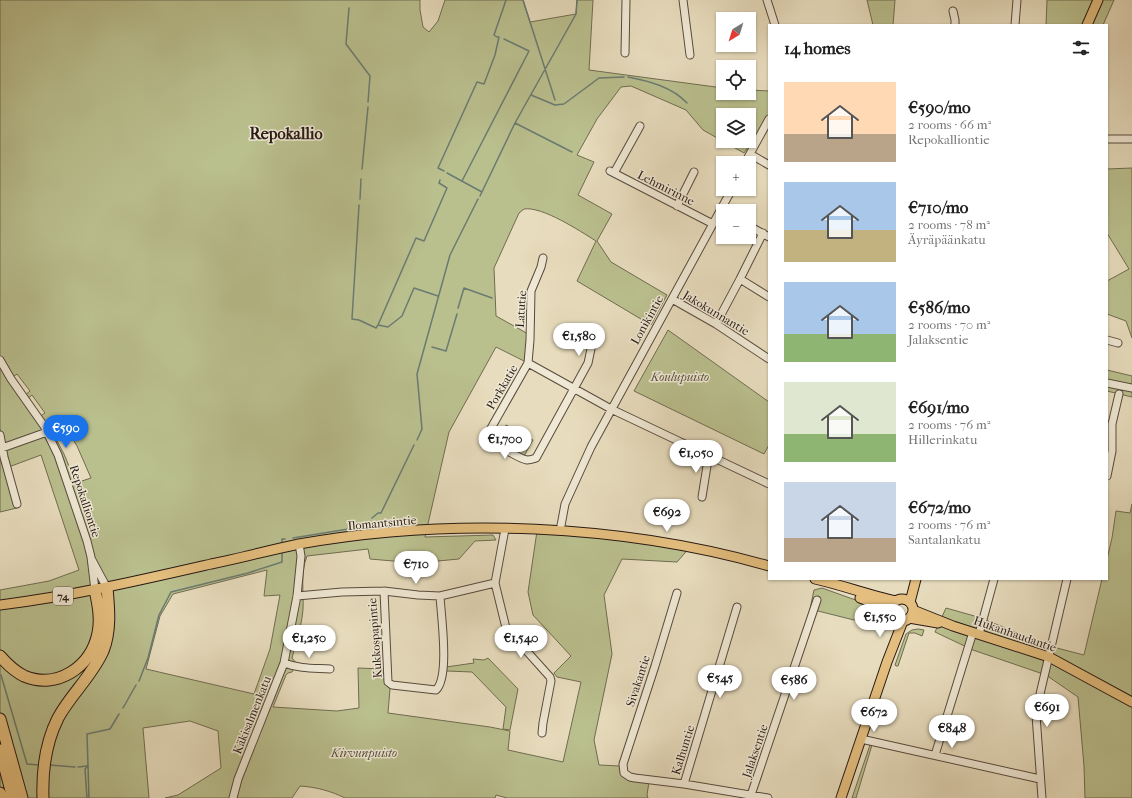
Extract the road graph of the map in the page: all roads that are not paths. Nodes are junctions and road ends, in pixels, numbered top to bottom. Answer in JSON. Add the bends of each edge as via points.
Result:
{"nodes":[{"id":1,"x":626,"y":0,"type":"edge"},
{"id":2,"x":683,"y":0,"type":"edge"},
{"id":3,"x":767,"y":0,"type":"edge"},
{"id":4,"x":1017,"y":0,"type":"edge"},
{"id":5,"x":1098,"y":0,"type":"edge"},
{"id":6,"x":953,"y":11,"type":"dead end"},
{"id":7,"x":775,"y":24,"type":"edge"},
{"id":8,"x":955,"y":24,"type":"edge"},
{"id":9,"x":1015,"y":24,"type":"edge"},
{"id":10,"x":1087,"y":24,"type":"edge"},
{"id":11,"x":625,"y":53,"type":"dead end"},
{"id":12,"x":690,"y":55,"type":"dead end"},
{"id":13,"x":768,"y":120,"type":"edge"},
{"id":14,"x":640,"y":126,"type":"dead end"},
{"id":15,"x":1108,"y":139,"type":"edge"},
{"id":16,"x":1132,"y":139,"type":"edge"},
{"id":17,"x":750,"y":154,"type":"joint"},
{"id":18,"x":768,"y":164,"type":"edge"},
{"id":19,"x":694,"y":172,"type":"dead end"},
{"id":20,"x":677,"y":206,"type":"junction"},
{"id":21,"x":716,"y":220,"type":"edge"},
{"id":22,"x":713,"y":224,"type":"junction"},
{"id":23,"x":756,"y":230,"type":"edge"},
{"id":24,"x":766,"y":235,"type":"edge"},
{"id":25,"x":543,"y":258,"type":"dead end"},
{"id":26,"x":740,"y":279,"type":"junction"},
{"id":27,"x":768,"y":296,"type":"edge"},
{"id":28,"x":672,"y":299,"type":"junction"},
{"id":29,"x":716,"y":324,"type":"junction"},
{"id":30,"x":595,"y":330,"type":"dead end"},
{"id":31,"x":1108,"y":340,"type":"edge"},
{"id":32,"x":1118,"y":343,"type":"dead end"},
{"id":33,"x":768,"y":358,"type":"edge"},
{"id":34,"x":0,"y":360,"type":"edge"},
{"id":35,"x":528,"y":363,"type":"junction"},
{"id":36,"x":1108,"y":383,"type":"edge"},
{"id":37,"x":1132,"y":388,"type":"edge"},
{"id":38,"x":574,"y":389,"type":"junction"},
{"id":39,"x":1119,"y":394,"type":"dead end"},
{"id":40,"x":611,"y":409,"type":"junction"},
{"id":41,"x":47,"y":432,"type":"junction"},
{"id":42,"x":0,"y":435,"type":"edge"},
{"id":43,"x":1112,"y":443,"type":"edge"},
{"id":44,"x":2,"y":448,"type":"junction"},
{"id":45,"x":710,"y":456,"type":"junction"},
{"id":46,"x":1108,"y":471,"type":"edge"},
{"id":47,"x":768,"y":484,"type":"edge"},
{"id":48,"x":702,"y":496,"type":"dead end"},
{"id":49,"x":17,"y":504,"type":"dead end"},
{"id":50,"x":505,"y":529,"type":"junction"},
{"id":51,"x":560,"y":531,"type":"junction"},
{"id":52,"x":300,"y":544,"type":"junction"},
{"id":53,"x":91,"y":557,"type":"junction"},
{"id":54,"x":768,"y":566,"type":"edge"},
{"id":55,"x":821,"y":580,"type":"edge"},
{"id":56,"x":910,"y":580,"type":"edge"},
{"id":57,"x":916,"y":580,"type":"edge"},
{"id":58,"x":994,"y":580,"type":"edge"},
{"id":59,"x":1067,"y":580,"type":"edge"},
{"id":60,"x":495,"y":584,"type":"junction"},
{"id":61,"x":107,"y":588,"type":"junction"},
{"id":62,"x":95,"y":590,"type":"junction"},
{"id":63,"x":384,"y":591,"type":"junction"},
{"id":64,"x":677,"y":593,"type":"dead end"},
{"id":65,"x":297,"y":596,"type":"junction"},
{"id":66,"x":440,"y":596,"type":"junction"},
{"id":67,"x":817,"y":600,"type":"dead end"},
{"id":68,"x":0,"y":605,"type":"edge"},
{"id":69,"x":737,"y":607,"type":"dead end"},
{"id":70,"x":902,"y":609,"type":"junction"},
{"id":71,"x":976,"y":633,"type":"junction"},
{"id":72,"x":0,"y":656,"type":"edge"},
{"id":73,"x":1049,"y":657,"type":"junction"},
{"id":74,"x":284,"y":664,"type":"junction"},
{"id":75,"x":330,"y":669,"type":"dead end"},
{"id":76,"x":1132,"y":702,"type":"edge"},
{"id":77,"x":0,"y":718,"type":"edge"},
{"id":78,"x":542,"y":734,"type":"dead end"},
{"id":79,"x":861,"y":739,"type":"junction"},
{"id":80,"x":0,"y":750,"type":"edge"},
{"id":81,"x":935,"y":755,"type":"junction"},
{"id":82,"x":1040,"y":778,"type":"junction"},
{"id":83,"x":684,"y":784,"type":"junction"},
{"id":84,"x":0,"y":793,"type":"edge"},
{"id":85,"x":751,"y":795,"type":"junction"},
{"id":86,"x":2,"y":798,"type":"edge"},
{"id":87,"x":13,"y":798,"type":"edge"},
{"id":88,"x":22,"y":798,"type":"edge"},
{"id":89,"x":43,"y":798,"type":"edge"},
{"id":90,"x":233,"y":798,"type":"edge"},
{"id":91,"x":768,"y":798,"type":"edge"},
{"id":92,"x":841,"y":798,"type":"edge"},
{"id":93,"x":1042,"y":798,"type":"edge"}],
"edges":[{"from":1,"to":11,"type":"street"},
{"from":2,"to":12,"type":"street"},
{"from":3,"to":7,"type":"street"},
{"from":4,"to":9,"type":"street"},
{"from":5,"to":10,"type":"main road"},
{"from":6,"to":8,"type":"street"},
{"from":13,"to":17,"type":"street"},
{"from":14,"to":20,"type":"street","name":"Lehmirinne","via":[[612,172]]},
{"from":15,"to":16,"type":"street"},
{"from":17,"to":18,"type":"street"},
{"from":19,"to":20,"type":"street"},
{"from":20,"to":22,"type":"street","name":"Lehmirinne"},
{"from":21,"to":22,"type":"street","name":"Lonikintie"},
{"from":22,"to":28,"type":"street","name":"Lonikintie"},
{"from":23,"to":24,"type":"street"},
{"from":24,"to":26,"type":"street"},
{"from":25,"to":35,"type":"street","name":"Latutie","via":[[542,267],[531,291]]},
{"from":26,"to":27,"type":"street"},
{"from":26,"to":29,"type":"street"},
{"from":28,"to":29,"type":"street","name":"Jakokunnantie"},
{"from":28,"to":40,"type":"street","name":"Lonikintie"},
{"from":29,"to":33,"type":"street","name":"Jakokunnantie"},
{"from":30,"to":38,"type":"street","via":[[588,362]]},
{"from":31,"to":32,"type":"street"},
{"from":34,"to":41,"type":"street","name":"Repokalliontie"},
{"from":35,"to":38,"type":"street","name":"Porkkatie"},
{"from":35,"to":38,"type":"street","name":"Porkkatie","via":[[490,430],[492,440],[523,459],[532,460],[539,455]]},
{"from":36,"to":37,"type":"street"},
{"from":38,"to":40,"type":"street","name":"Porkkatie"},
{"from":39,"to":43,"type":"street","via":[[1112,424]]},
{"from":40,"to":45,"type":"street","name":"Porkkatie"},
{"from":40,"to":51,"type":"street","name":"Lonikintie","via":[[565,504]]},
{"from":41,"to":44,"type":"street"},
{"from":41,"to":53,"type":"street","name":"Repokalliontie","via":[[63,468]]},
{"from":42,"to":44,"type":"street"},
{"from":43,"to":46,"type":"street"},
{"from":44,"to":49,"type":"street"},
{"from":45,"to":47,"type":"street","name":"Porkkatie"},
{"from":45,"to":48,"type":"street"},
{"from":50,"to":51,"type":"main road","name":"Ilomantsintie"},
{"from":50,"to":52,"type":"main road","name":"Ilomantsintie","via":[[380,534]]},
{"from":50,"to":60,"type":"street"},
{"from":51,"to":54,"type":"main road","name":"Ilomantsintie","via":[[691,547]]},
{"from":52,"to":61,"type":"main road","name":"Ilomantsintie"},
{"from":52,"to":65,"type":"street","name":"Käkisalmenkatu"},
{"from":53,"to":61,"type":"street","name":"Repokalliontie"},
{"from":53,"to":62,"type":"street","name":"Repokalliontie"},
{"from":55,"to":70,"type":"main road"},
{"from":56,"to":70,"type":"main road"},
{"from":57,"to":70,"type":"main road"},
{"from":58,"to":71,"type":"street"},
{"from":59,"to":73,"type":"street"},
{"from":60,"to":66,"type":"street"},
{"from":60,"to":78,"type":"street","via":[[506,628],[551,680]]},
{"from":61,"to":62,"type":"main road","name":"Ilomantsintie","number":"74"},
{"from":61,"to":89,"type":"highway","via":[[107,639],[98,661],[72,696],[54,727],[45,761]]},
{"from":62,"to":68,"type":"main road","name":"Ilomantsintie","number":"74"},
{"from":62,"to":72,"type":"highway","via":[[99,608],[98,634],[89,657],[73,673],[56,679],[32,678],[14,670]]},
{"from":63,"to":65,"type":"street"},
{"from":63,"to":66,"type":"street"},
{"from":63,"to":66,"type":"street","name":"Kukkospapintie","via":[[388,682],[392,685],[436,690],[440,686],[444,660]]},
{"from":64,"to":83,"type":"street","name":"Sivakantie","via":[[623,764],[624,773],[635,778]]},
{"from":65,"to":74,"type":"street","name":"Käkisalmenkatu"},
{"from":67,"to":85,"type":"street","name":"Jalaksentie"},
{"from":69,"to":83,"type":"street","name":"Kalhuntie"},
{"from":70,"to":71,"type":"main road","name":"Hukanhaudantie"},
{"from":70,"to":79,"type":"main road","via":[[893,628],[886,662]]},
{"from":71,"to":73,"type":"main road","name":"Hukanhaudantie"},
{"from":71,"to":81,"type":"street"},
{"from":73,"to":76,"type":"main road","name":"Hukanhaudantie"},
{"from":73,"to":82,"type":"street","via":[[1036,715]]},
{"from":74,"to":75,"type":"street"},
{"from":74,"to":90,"type":"street","name":"Käkisalmenkatu"},
{"from":77,"to":88,"type":"highway"},
{"from":79,"to":81,"type":"street"},
{"from":79,"to":92,"type":"main road"},
{"from":80,"to":87,"type":"highway"},
{"from":81,"to":82,"type":"street"},
{"from":82,"to":93,"type":"street"},
{"from":83,"to":85,"type":"street"},
{"from":84,"to":86,"type":"highway"},
{"from":85,"to":91,"type":"street"}]}
